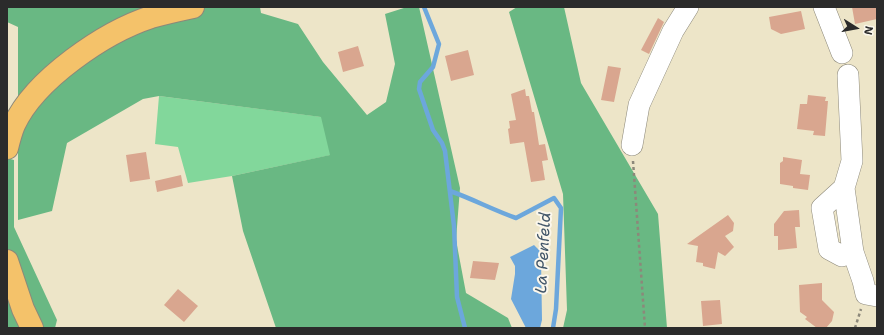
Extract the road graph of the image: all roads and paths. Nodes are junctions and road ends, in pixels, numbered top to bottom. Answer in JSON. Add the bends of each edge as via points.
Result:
{"nodes":[{"id":1,"x":193,"y":7,"type":"edge"},
{"id":2,"x":688,"y":7,"type":"edge"},
{"id":3,"x":824,"y":7,"type":"edge"},
{"id":4,"x":842,"y":53,"type":"dead end"},
{"id":5,"x":848,"y":75,"type":"dead end"},
{"id":6,"x":632,"y":145,"type":"joint"},
{"id":7,"x":7,"y":148,"type":"edge"},
{"id":8,"x":7,"y":261,"type":"edge"},
{"id":9,"x":877,"y":296,"type":"edge"},
{"id":10,"x":32,"y":328,"type":"edge"},
{"id":11,"x":645,"y":328,"type":"edge"}],
"edges":[{"from":1,"to":7,"type":"main road","via":[[150,18],[91,45],[53,76],[28,102],[14,125]]},
{"from":2,"to":6,"type":"street","via":[[673,30],[639,105]]},
{"from":3,"to":4,"type":"street"},
{"from":5,"to":9,"type":"street","via":[[852,161],[844,188],[853,252],[866,294]]},
{"from":6,"to":11,"type":"path"},
{"from":8,"to":10,"type":"main road"}]}
